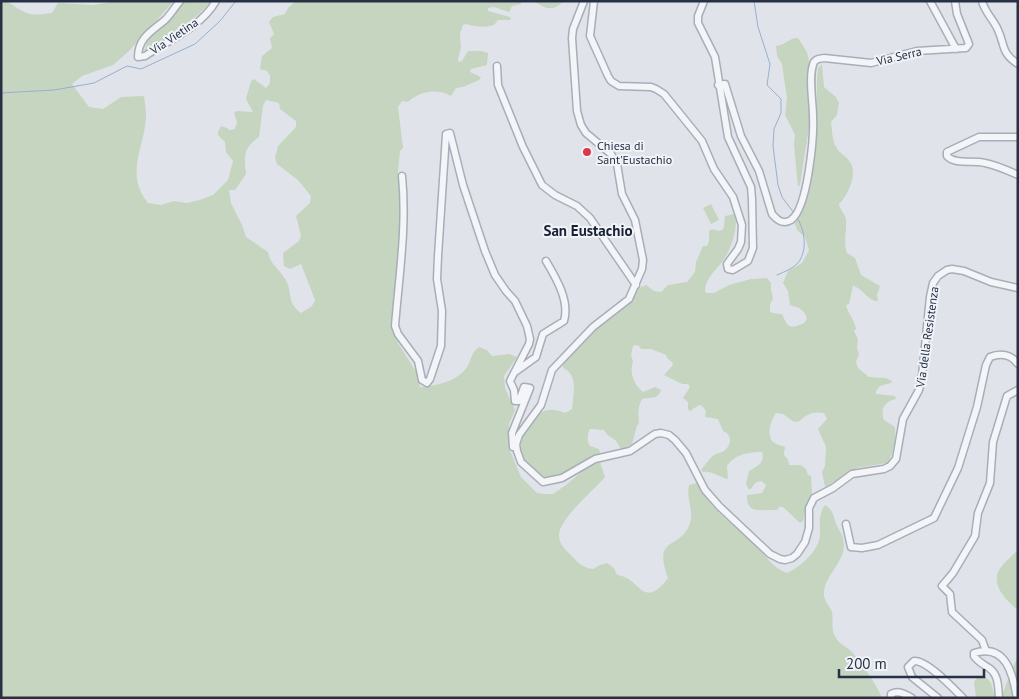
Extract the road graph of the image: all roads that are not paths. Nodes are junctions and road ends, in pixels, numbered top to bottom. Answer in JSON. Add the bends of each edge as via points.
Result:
{"nodes":[{"id":1,"x":180,"y":1,"type":"edge"},
{"id":2,"x":216,"y":1,"type":"edge"},
{"id":3,"x":584,"y":1,"type":"edge"},
{"id":4,"x":594,"y":1,"type":"edge"},
{"id":5,"x":704,"y":1,"type":"edge"},
{"id":6,"x":930,"y":1,"type":"edge"},
{"id":7,"x":956,"y":1,"type":"edge"},
{"id":8,"x":982,"y":1,"type":"edge"},
{"id":9,"x":956,"y":49,"type":"junction"},
{"id":10,"x":1018,"y":64,"type":"edge"},
{"id":11,"x":497,"y":66,"type":"dead end"},
{"id":12,"x":718,"y":85,"type":"junction"},
{"id":13,"x":1018,"y":137,"type":"edge"},
{"id":14,"x":1018,"y":175,"type":"edge"},
{"id":15,"x":402,"y":176,"type":"dead end"},
{"id":16,"x":546,"y":261,"type":"dead end"},
{"id":17,"x":636,"y":285,"type":"junction"},
{"id":18,"x":1018,"y":288,"type":"edge"},
{"id":19,"x":1018,"y":364,"type":"edge"},
{"id":20,"x":514,"y":372,"type":"junction"},
{"id":21,"x":1018,"y":390,"type":"edge"},
{"id":22,"x":517,"y":452,"type":"junction"},
{"id":23,"x":846,"y":524,"type":"dead end"},
{"id":24,"x":986,"y":650,"type":"junction"},
{"id":25,"x":891,"y":698,"type":"edge"},
{"id":26,"x":912,"y":698,"type":"edge"},
{"id":27,"x":938,"y":698,"type":"edge"},
{"id":28,"x":963,"y":698,"type":"edge"},
{"id":29,"x":999,"y":698,"type":"edge"},
{"id":30,"x":1017,"y":698,"type":"edge"}],
"edges":[{"from":1,"to":2,"type":"street","name":"Via Vietina","via":[[167,18],[142,40],[138,57],[145,56],[192,26]]},
{"from":3,"to":17,"type":"street","via":[[572,38],[577,111],[586,132],[617,164],[622,194],[635,220],[642,253],[642,268]]},
{"from":4,"to":12,"type":"street","via":[[590,36],[611,81],[619,86],[651,87],[664,94],[702,141],[714,169],[733,197],[742,234],[738,250],[727,264],[728,269],[733,270],[748,261],[753,248],[752,199],[728,137]]},
{"from":5,"to":12,"type":"street","via":[[698,23],[714,57]]},
{"from":6,"to":9,"type":"street"},
{"from":7,"to":9,"type":"street","via":[[957,14],[969,44],[966,48]]},
{"from":8,"to":10,"type":"street","via":[[998,29],[1008,57]]},
{"from":9,"to":12,"type":"street","name":"Via Serra","via":[[917,51],[871,63],[824,58],[815,61],[812,78],[814,133],[807,180],[798,212],[786,222],[772,214],[759,171],[741,136],[725,84]]},
{"from":11,"to":17,"type":"street","via":[[498,85],[542,185],[577,206],[590,218]]},
{"from":13,"to":14,"type":"street","via":[[979,137],[947,152],[947,156],[954,160],[983,162]]},
{"from":15,"to":20,"type":"street","via":[[404,224],[395,326],[418,362],[422,380],[427,383],[430,380],[441,346],[442,311],[437,279],[444,138],[448,132],[494,275],[515,300],[527,326],[529,344]]},
{"from":16,"to":20,"type":"street","via":[[557,280],[566,316],[564,321],[543,334],[536,357]]},
{"from":17,"to":22,"type":"street","via":[[629,299],[593,327],[552,370],[541,405],[519,435]]},
{"from":18,"to":22,"type":"street","name":"Via della Resistenza","via":[[958,270],[947,270],[938,276],[930,297],[920,390],[904,419],[896,459],[884,469],[852,474],[814,498],[809,508],[805,542],[792,558],[780,559],[770,554],[719,506],[705,490],[686,453],[669,435],[655,434],[630,451],[595,459],[562,478],[547,482],[521,462]]},
{"from":19,"to":23,"type":"street","via":[[1007,355],[990,357],[958,468],[934,518],[878,546],[862,548],[851,547]]},
{"from":20,"to":22,"type":"street","via":[[510,382],[515,400],[519,400],[524,387],[530,388],[512,433],[513,451]]},
{"from":21,"to":24,"type":"street","via":[[1007,396],[993,442],[990,483],[978,513],[976,536],[942,586],[950,594],[952,612],[982,640]]},
{"from":24,"to":29,"type":"street","via":[[974,652],[974,656],[996,676]]},
{"from":24,"to":30,"type":"street","via":[[996,652],[1005,661],[1013,675]]},
{"from":25,"to":26,"type":"street","via":[[891,694],[902,692]]},
{"from":27,"to":28,"type":"street","via":[[910,674],[908,667],[914,661],[930,668]]}]}
